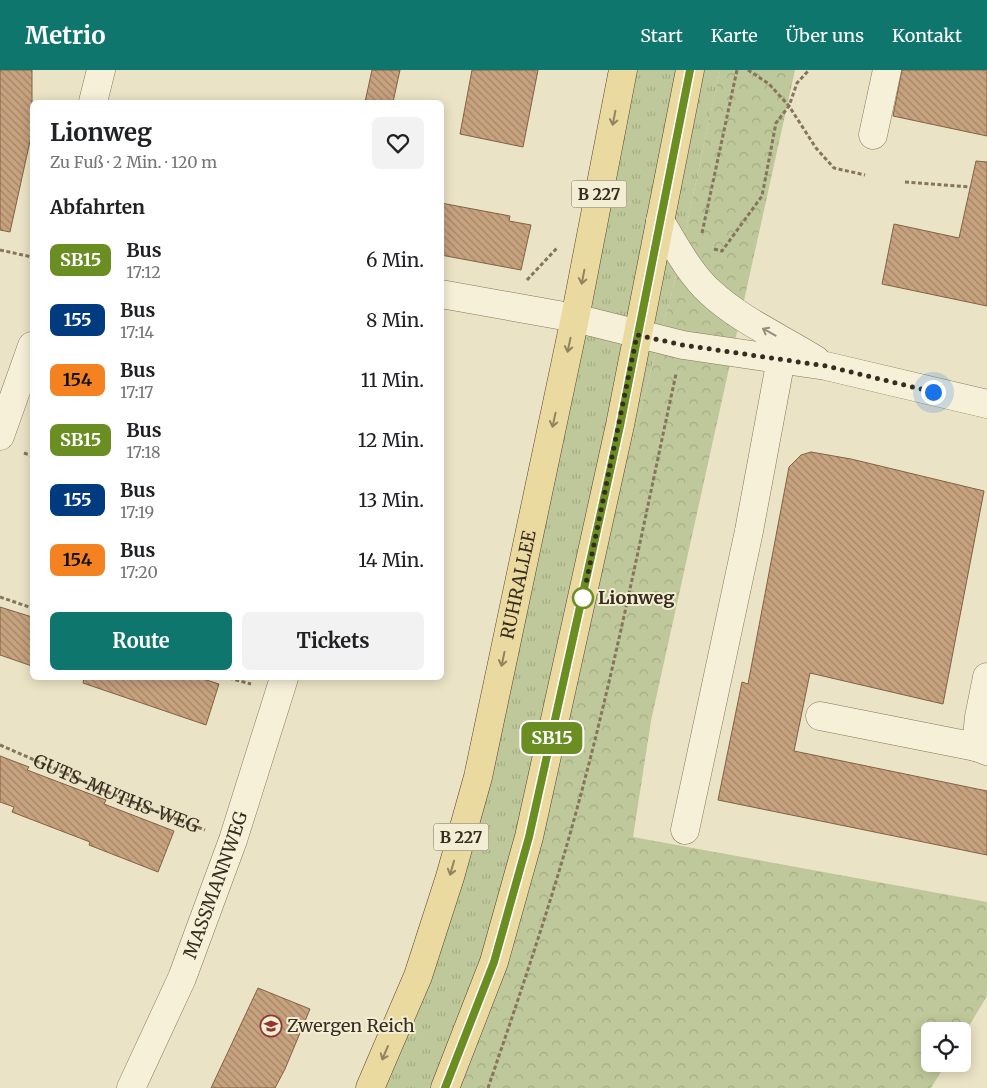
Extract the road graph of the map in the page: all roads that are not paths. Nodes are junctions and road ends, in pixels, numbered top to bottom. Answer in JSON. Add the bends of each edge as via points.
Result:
{"nodes":[{"id":1,"x":101,"y":70,"type":"edge"},
{"id":2,"x":623,"y":70,"type":"edge"},
{"id":3,"x":690,"y":70,"type":"edge"},
{"id":4,"x":887,"y":70,"type":"edge"},
{"id":5,"x":94,"y":100,"type":"edge"},
{"id":6,"x":873,"y":135,"type":"dead end"},
{"id":7,"x":660,"y":220,"type":"junction"},
{"id":8,"x":444,"y":295,"type":"edge"},
{"id":9,"x":575,"y":318,"type":"junction"},
{"id":10,"x":637,"y":335,"type":"junction"},
{"id":11,"x":30,"y":352,"type":"edge"},
{"id":12,"x":780,"y":359,"type":"junction"},
{"id":13,"x":826,"y":366,"type":"junction"},
{"id":14,"x":987,"y":404,"type":"edge"},
{"id":15,"x":0,"y":436,"type":"edge"},
{"id":16,"x":987,"y":677,"type":"edge"},
{"id":17,"x":283,"y":680,"type":"edge"},
{"id":18,"x":820,"y":716,"type":"dead end"},
{"id":19,"x":982,"y":749,"type":"edge"},
{"id":20,"x":685,"y":830,"type":"dead end"},
{"id":21,"x":131,"y":1088,"type":"edge"},
{"id":22,"x":370,"y":1088,"type":"edge"},
{"id":23,"x":445,"y":1088,"type":"edge"}],
"edges":[{"from":1,"to":5,"type":"street"},
{"from":2,"to":9,"type":"main road","name":"RUHRALLEE","number":"B 227","one_way":true},
{"from":3,"to":7,"type":"main road"},
{"from":4,"to":6,"type":"street"},
{"from":7,"to":10,"type":"main road"},
{"from":13,"to":7,"type":"street","one_way":true,"via":[[752,322],[710,292],[693,273]]},
{"from":8,"to":9,"type":"street"},
{"from":9,"to":10,"type":"street"},
{"from":9,"to":22,"type":"main road","name":"RUHRALLEE","number":"B 227","one_way":true,"via":[[478,777],[418,976]]},
{"from":10,"to":12,"type":"street"},
{"from":10,"to":23,"type":"main road","via":[[529,837],[494,962]]},
{"from":11,"to":15,"type":"street"},
{"from":12,"to":13,"type":"street"},
{"from":12,"to":20,"type":"street","via":[[750,531]]},
{"from":13,"to":14,"type":"street"},
{"from":16,"to":19,"type":"street","via":[[979,717]]},
{"from":17,"to":21,"type":"street","name":"MASSMANNWEG","via":[[233,840],[182,978]]},
{"from":18,"to":19,"type":"street"}]}
